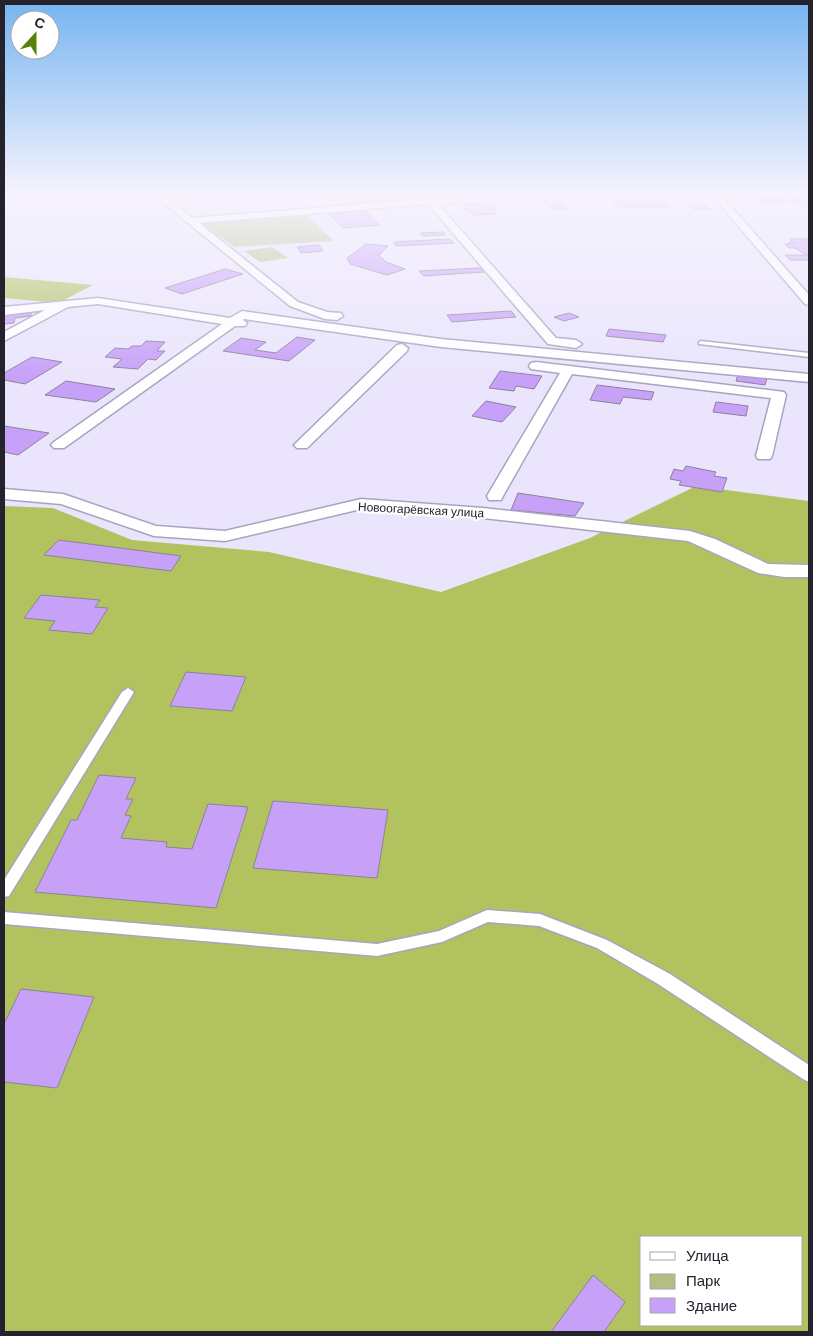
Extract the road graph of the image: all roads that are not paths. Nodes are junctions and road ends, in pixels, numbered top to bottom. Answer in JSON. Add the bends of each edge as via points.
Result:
{"nodes":[{"id":1,"x":232,"y":254,"type":"edge"},
{"id":2,"x":476,"y":254,"type":"edge"},
{"id":3,"x":767,"y":254,"type":"edge"},
{"id":4,"x":809,"y":302,"type":"edge"},
{"id":5,"x":65,"y":304,"type":"junction"},
{"id":6,"x":4,"y":311,"type":"edge"},
{"id":7,"x":344,"y":317,"type":"dead end"},
{"id":8,"x":239,"y":318,"type":"junction"},
{"id":9,"x":4,"y":337,"type":"edge"},
{"id":10,"x":532,"y":339,"type":"dead end"},
{"id":11,"x":552,"y":341,"type":"junction"},
{"id":12,"x":702,"y":343,"type":"dead end"},
{"id":13,"x":402,"y":348,"type":"junction"},
{"id":14,"x":809,"y":355,"type":"edge"},
{"id":15,"x":698,"y":357,"type":"dead end"},
{"id":16,"x":568,"y":370,"type":"junction"},
{"id":17,"x":784,"y":375,"type":"junction"},
{"id":18,"x":809,"y":378,"type":"edge"},
{"id":19,"x":778,"y":395,"type":"junction"},
{"id":20,"x":59,"y":445,"type":"dead end"},
{"id":21,"x":302,"y":445,"type":"dead end"},
{"id":22,"x":764,"y":456,"type":"dead end"},
{"id":23,"x":4,"y":494,"type":"edge"},
{"id":24,"x":495,"y":496,"type":"dead end"},
{"id":25,"x":809,"y":571,"type":"edge"},
{"id":26,"x":128,"y":692,"type":"dead end"},
{"id":27,"x":4,"y":892,"type":"edge"},
{"id":28,"x":4,"y":918,"type":"edge"},
{"id":29,"x":809,"y":1074,"type":"edge"}],
"edges":[{"from":1,"to":7,"type":"street","via":[[294,304],[325,315]]},
{"from":2,"to":11,"type":"street"},
{"from":3,"to":4,"type":"street"},
{"from":5,"to":6,"type":"street"},
{"from":5,"to":8,"type":"street","via":[[98,301]]},
{"from":5,"to":9,"type":"street"},
{"from":8,"to":13,"type":"street"},
{"from":8,"to":17,"type":"street","via":[[441,343]]},
{"from":8,"to":20,"type":"street"},
{"from":10,"to":11,"type":"street"},
{"from":11,"to":15,"type":"street"},
{"from":12,"to":14,"type":"lane"},
{"from":13,"to":16,"type":"street"},
{"from":13,"to":21,"type":"street"},
{"from":16,"to":19,"type":"street"},
{"from":16,"to":24,"type":"street"},
{"from":17,"to":18,"type":"street"},
{"from":17,"to":19,"type":"street"},
{"from":19,"to":22,"type":"street"},
{"from":23,"to":25,"type":"street","name":"Новоогарёвская улица","via":[[63,498],[154,531],[225,536],[361,504],[483,513],[690,536],[709,541],[759,567],[780,572]]},
{"from":26,"to":27,"type":"lane"},
{"from":28,"to":29,"type":"lane","via":[[377,950],[442,936],[487,916],[540,920],[602,944],[656,974]]}]}
